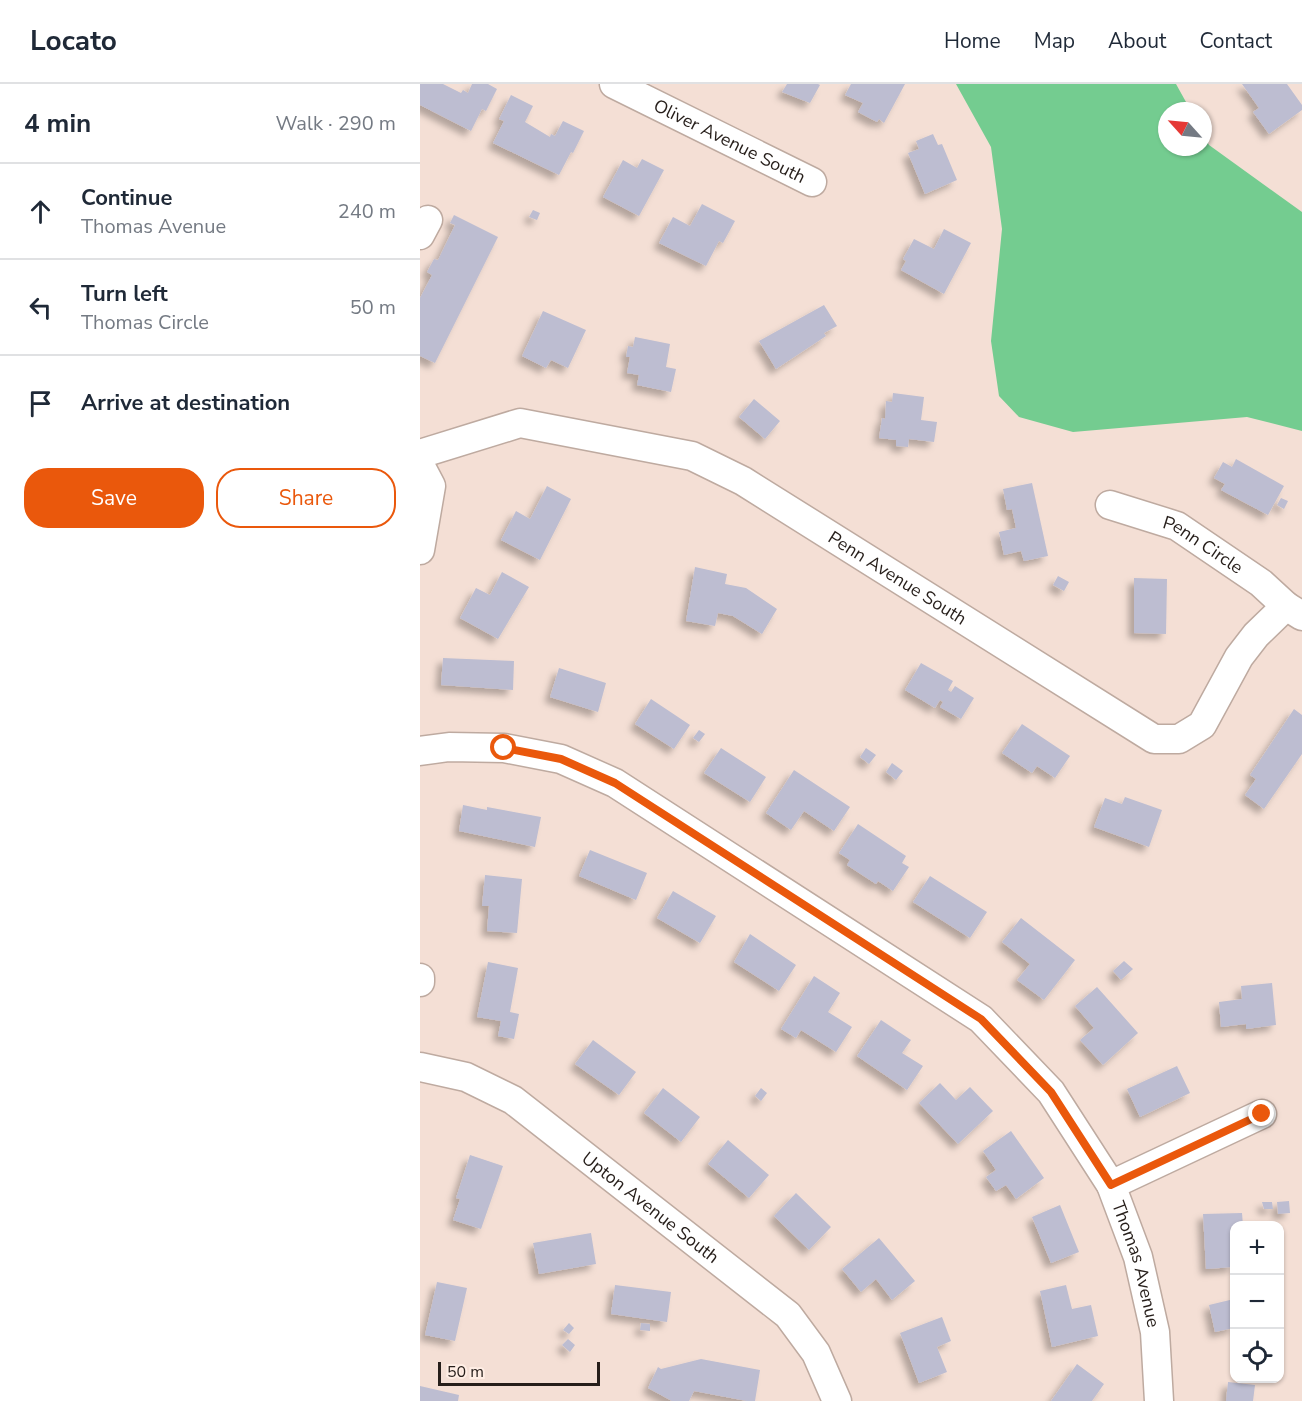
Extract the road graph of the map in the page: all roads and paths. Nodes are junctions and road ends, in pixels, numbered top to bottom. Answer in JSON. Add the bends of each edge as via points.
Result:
{"nodes":[{"id":1,"x":614,"y":84,"type":"edge"},
{"id":2,"x":813,"y":182,"type":"dead end"},
{"id":3,"x":420,"y":454,"type":"edge"},
{"id":4,"x":420,"y":465,"type":"edge"},
{"id":5,"x":1110,"y":505,"type":"dead end"},
{"id":6,"x":420,"y":550,"type":"edge"},
{"id":7,"x":1294,"y":611,"type":"edge"},
{"id":8,"x":420,"y":751,"type":"edge"},
{"id":9,"x":420,"y":1067,"type":"edge"},
{"id":10,"x":1262,"y":1114,"type":"dead end"},
{"id":11,"x":1111,"y":1185,"type":"junction"},
{"id":12,"x":837,"y":1401,"type":"edge"},
{"id":13,"x":1159,"y":1401,"type":"edge"}],
"edges":[{"from":1,"to":2,"type":"street","name":"Oliver Avenue South"},
{"from":3,"to":7,"type":"street","name":"Penn Avenue South","via":[[520,423],[692,456],[743,481],[1155,740],[1179,739],[1202,725],[1239,657],[1256,635]]},
{"from":4,"to":6,"type":"street","via":[[431,486]]},
{"from":5,"to":7,"type":"street","name":"Penn Circle","via":[[1177,526],[1261,583]]},
{"from":8,"to":11,"type":"street","name":"Thomas Avenue","via":[[504,748],[561,759],[615,783],[981,1019],[1051,1092]]},
{"from":9,"to":12,"type":"street","name":"Upton Avenue South","via":[[466,1077],[513,1100],[788,1315],[816,1353]]},
{"from":10,"to":11,"type":"street"},
{"from":11,"to":13,"type":"street","name":"Thomas Avenue","via":[[1138,1257],[1155,1332]]}]}
